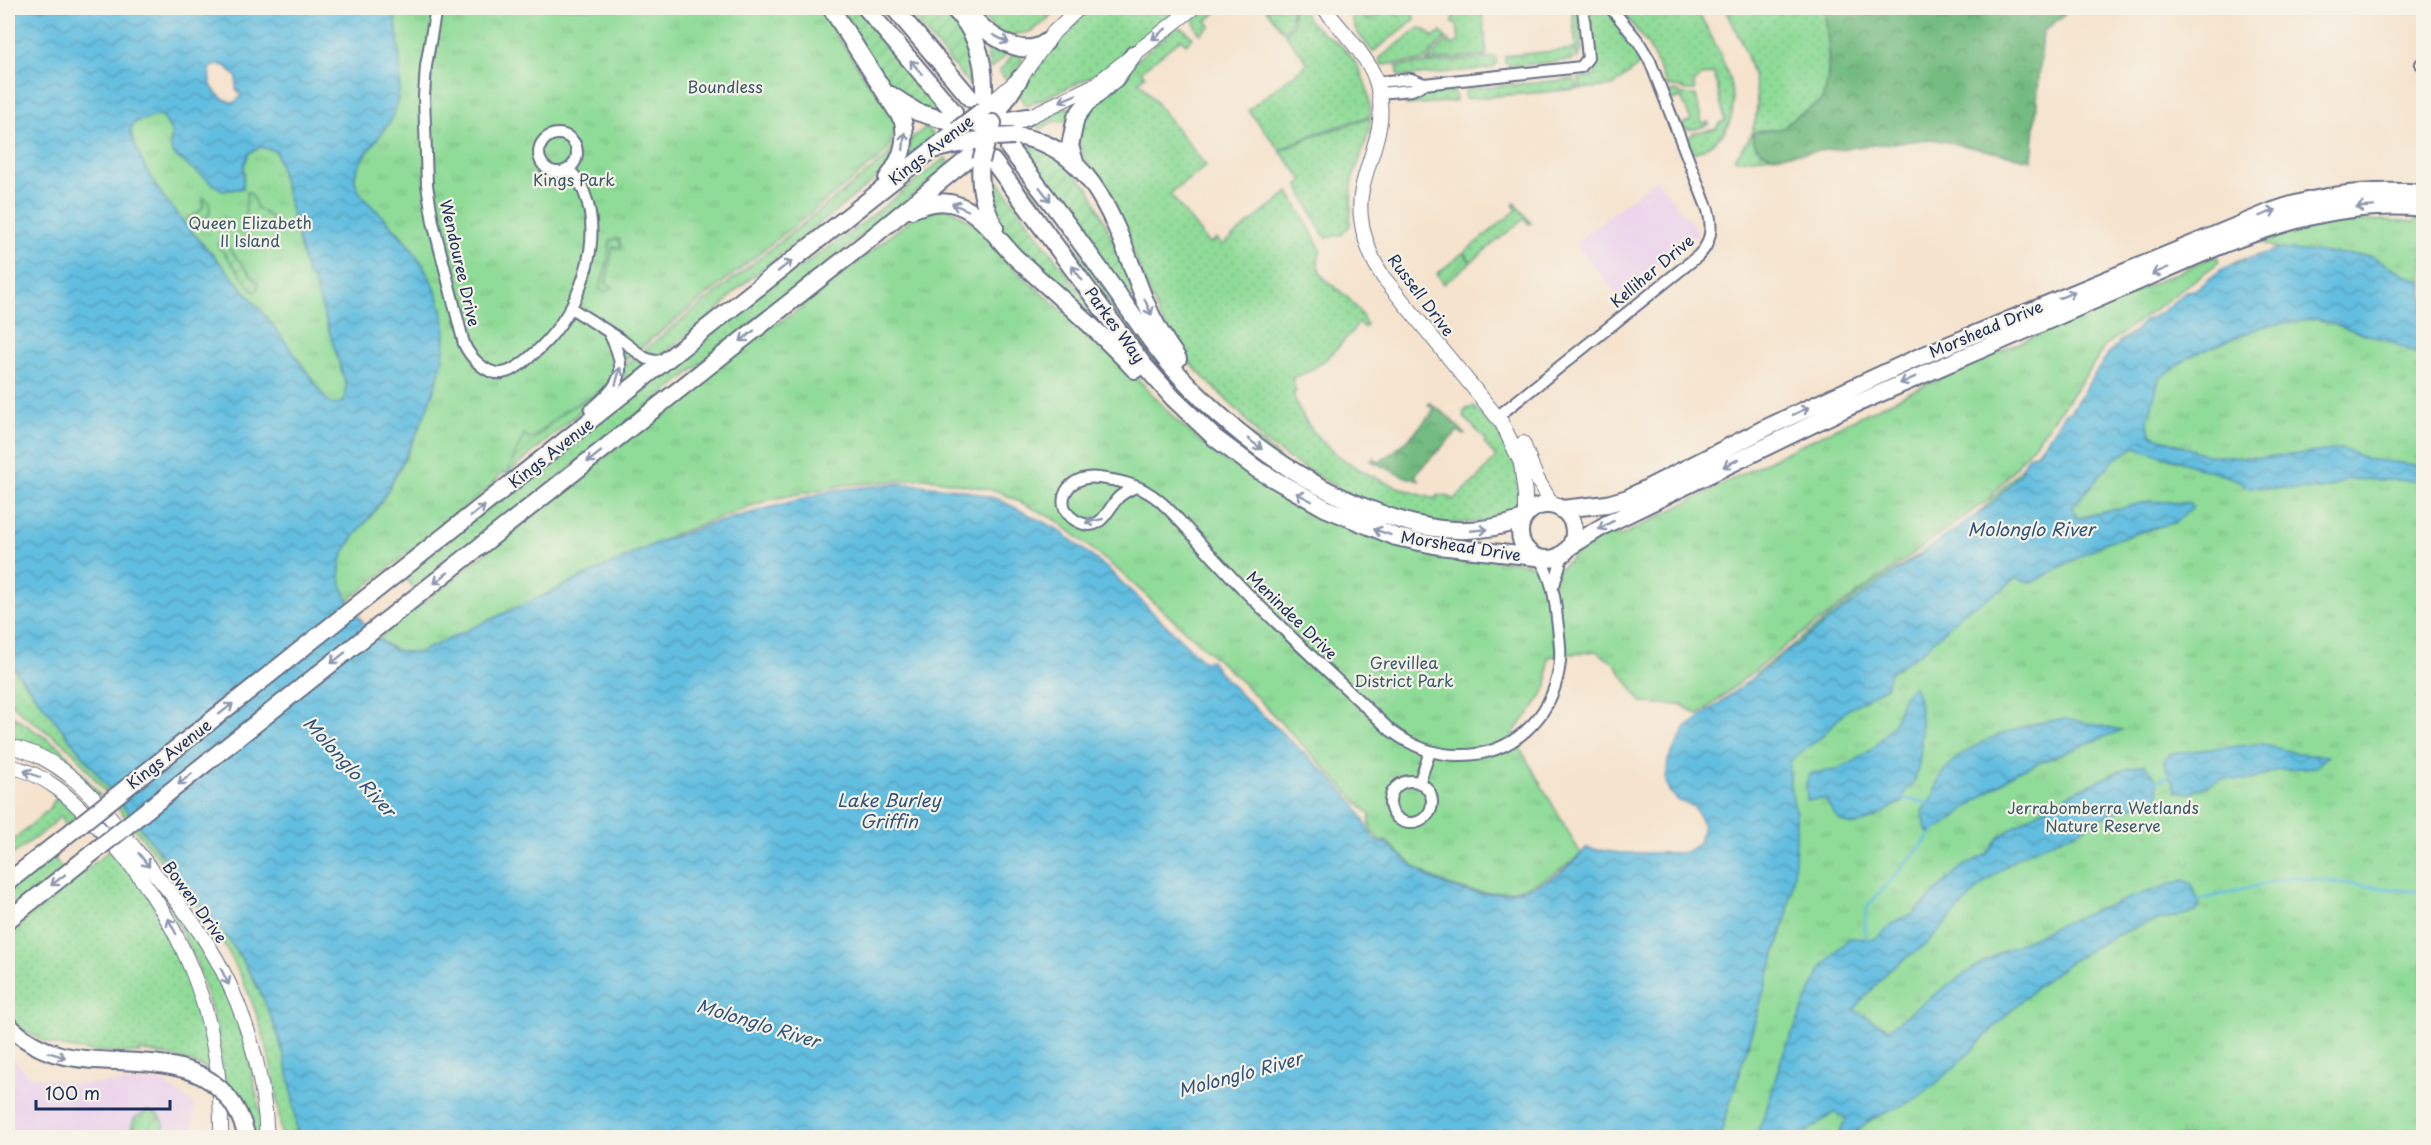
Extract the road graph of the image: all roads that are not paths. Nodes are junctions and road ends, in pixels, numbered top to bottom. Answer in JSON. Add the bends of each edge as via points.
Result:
{"nodes":[{"id":1,"x":436,"y":8,"type":"edge"},
{"id":2,"x":831,"y":8,"type":"edge"},
{"id":3,"x":866,"y":8,"type":"edge"},
{"id":4,"x":894,"y":8,"type":"edge"},
{"id":5,"x":953,"y":8,"type":"edge"},
{"id":6,"x":965,"y":8,"type":"edge"},
{"id":7,"x":1079,"y":8,"type":"edge"},
{"id":8,"x":1324,"y":8,"type":"edge"},
{"id":9,"x":1584,"y":8,"type":"edge"},
{"id":10,"x":1611,"y":8,"type":"edge"},
{"id":11,"x":1186,"y":10,"type":"edge"},
{"id":12,"x":1046,"y":42,"type":"junction"},
{"id":13,"x":1134,"y":54,"type":"junction"},
{"id":14,"x":1020,"y":78,"type":"joint"},
{"id":15,"x":875,"y":80,"type":"junction"},
{"id":16,"x":1377,"y":88,"type":"junction"},
{"id":17,"x":1027,"y":117,"type":"joint"},
{"id":18,"x":983,"y":130,"type":"junction"},
{"id":19,"x":1075,"y":162,"type":"junction"},
{"id":20,"x":569,"y":168,"type":"dead end"},
{"id":21,"x":878,"y":192,"type":"junction"},
{"id":22,"x":2424,"y":193,"type":"edge"},
{"id":23,"x":2424,"y":208,"type":"edge"},
{"id":24,"x":898,"y":215,"type":"junction"},
{"id":25,"x":1004,"y":245,"type":"junction"},
{"id":26,"x":571,"y":308,"type":"junction"},
{"id":27,"x":609,"y":333,"type":"junction"},
{"id":28,"x":670,"y":359,"type":"junction"},
{"id":29,"x":1213,"y":409,"type":"junction"},
{"id":30,"x":1499,"y":420,"type":"junction"},
{"id":31,"x":554,"y":451,"type":"junction"},
{"id":32,"x":1258,"y":470,"type":"junction"},
{"id":33,"x":1136,"y":487,"type":"junction"},
{"id":34,"x":1557,"y":507,"type":"junction"},
{"id":35,"x":1524,"y":518,"type":"junction"},
{"id":36,"x":1567,"y":550,"type":"junction"},
{"id":37,"x":1538,"y":558,"type":"junction"},
{"id":38,"x":1554,"y":586,"type":"junction"},
{"id":39,"x":8,"y":746,"type":"edge"},
{"id":40,"x":1430,"y":752,"type":"junction"},
{"id":41,"x":8,"y":766,"type":"edge"},
{"id":42,"x":1419,"y":783,"type":"junction"},
{"id":43,"x":8,"y":882,"type":"edge"},
{"id":44,"x":10,"y":920,"type":"edge"},
{"id":45,"x":8,"y":1025,"type":"edge"},
{"id":46,"x":246,"y":1136,"type":"edge"},
{"id":47,"x":221,"y":1137,"type":"edge"},
{"id":48,"x":267,"y":1137,"type":"edge"}],
"edges":[{"from":1,"to":26,"type":"street","name":"Wendouree Drive","via":[[424,89],[427,185],[432,219],[466,348],[485,368],[505,373],[536,352]]},
{"from":2,"to":15,"type":"main road"},
{"from":18,"to":3,"type":"main road","name":"Parkes Way","one_way":true},
{"from":4,"to":18,"type":"main road","name":"Parkes Way"},
{"from":5,"to":18,"type":"main road","via":[[968,25],[979,49],[985,78]]},
{"from":6,"to":12,"type":"main road","one_way":true,"via":[[987,32],[1020,48],[1034,48]]},
{"from":7,"to":12,"type":"street"},
{"from":8,"to":16,"type":"street","name":"Russell Drive","via":[[1371,69]]},
{"from":9,"to":16,"type":"street","via":[[1588,56],[1584,64],[1567,70],[1424,84],[1411,79]]},
{"from":10,"to":30,"type":"street","name":"Kelliher Drive","via":[[1650,61],[1708,210],[1710,236],[1698,256]]},
{"from":11,"to":13,"type":"street","one_way":true},
{"from":12,"to":14,"type":"street"},
{"from":13,"to":17,"type":"street","one_way":true,"via":[[1089,88]]},
{"from":13,"to":19,"type":"main road","via":[[1076,117],[1070,146]]},
{"from":14,"to":18,"type":"main road"},
{"from":15,"to":18,"type":"main road","via":[[910,108]]},
{"from":21,"to":15,"type":"main road","one_way":true,"via":[[900,160],[905,139],[901,116]]},
{"from":16,"to":30,"type":"street","name":"Russell Drive","via":[[1380,132],[1361,204],[1371,254],[1383,277]]},
{"from":17,"to":18,"type":"main road"},
{"from":18,"to":19,"type":"main road","via":[[1048,145]]},
{"from":18,"to":21,"type":"main road","name":"Kings Avenue","via":[[932,150]]},
{"from":18,"to":24,"type":"main road","name":"Kings Avenue","via":[[956,169]]},
{"from":18,"to":25,"type":"main road","via":[[980,181],[985,207]]},
{"from":18,"to":29,"type":"main road","name":"Parkes Way","one_way":true,"via":[[1065,220],[1159,351]]},
{"from":32,"to":18,"type":"main road","name":"Parkes Way","one_way":true,"via":[[1208,431],[1143,364]]},
{"from":19,"to":29,"type":"main road","one_way":true,"via":[[1098,190],[1162,334]]},
{"from":20,"to":26,"type":"street","name":"Wendouree Drive","via":[[585,194],[590,230],[585,269]]},
{"from":28,"to":21,"type":"main road","name":"Kings Avenue","one_way":true},
{"from":34,"to":22,"type":"main road","name":"Morshead Drive","one_way":true,"via":[[1595,506],[1628,498],[1917,358],[2288,206],[2345,194]]},
{"from":23,"to":36,"type":"main road","name":"Morshead Drive","one_way":true,"via":[[2380,206],[2327,211],[2224,244],[1844,409],[1605,525]]},
{"from":25,"to":24,"type":"main road","one_way":true,"via":[[974,214],[952,203],[929,203]]},
{"from":24,"to":44,"type":"main road","name":"Kings Avenue","one_way":true,"bridge":true},
{"from":25,"to":32,"type":"main road","via":[[1081,315],[1192,429],[1224,454]]},
{"from":26,"to":27,"type":"street"},
{"from":27,"to":28,"type":"street","via":[[646,359]]},
{"from":31,"to":27,"type":"street","one_way":true,"via":[[570,428],[610,394],[618,382],[621,359]]},
{"from":28,"to":31,"type":"main road","name":"Kings Avenue"},
{"from":29,"to":35,"type":"main road","name":"Morshead Drive","one_way":true,"via":[[1300,475],[1391,518],[1464,531],[1487,530]]},
{"from":30,"to":34,"type":"street","name":"Russell Drive","via":[[1520,439],[1536,477]]},
{"from":30,"to":35,"type":"street","name":"Russell Drive","via":[[1521,463]]},
{"from":43,"to":31,"type":"main road","name":"Kings Avenue","one_way":true,"bridge":true},
{"from":37,"to":32,"type":"main road","name":"Morshead Drive","one_way":true,"via":[[1396,537],[1325,508]]},
{"from":33,"to":33,"type":"street","name":"Menindee Drive","one_way":true,"via":[[1116,500],[1106,518],[1094,523],[1080,523],[1065,508],[1067,488],[1079,478],[1104,478]]},
{"from":33,"to":40,"type":"street","name":"Menindee Drive","via":[[1158,500],[1278,624],[1390,730]]},
{"from":34,"to":35,"type":"main road","via":[[1535,508]]},
{"from":34,"to":36,"type":"main road","via":[[1569,515],[1574,528]]},
{"from":35,"to":37,"type":"main road","via":[[1521,539],[1526,550]]},
{"from":36,"to":37,"type":"main road","via":[[1553,559]]},
{"from":36,"to":38,"type":"street","name":"Menindee Drive"},
{"from":37,"to":38,"type":"street","name":"Menindee Drive"},
{"from":38,"to":40,"type":"street","name":"Menindee Drive","via":[[1560,660],[1554,689],[1542,714],[1516,740],[1499,748],[1471,755]]},
{"from":39,"to":48,"type":"street","name":"Bowen Drive","one_way":true,"via":[[34,754],[83,786],[201,934],[246,1025],[261,1084]]},
{"from":40,"to":42,"type":"street"},
{"from":47,"to":41,"type":"street","name":"Bowen Drive","one_way":true,"via":[[218,1060],[211,1029],[200,987],[168,919],[126,858],[71,798],[35,774]]},
{"from":42,"to":42,"type":"street","via":[[1430,794],[1430,811],[1419,822],[1402,822],[1391,811],[1391,795],[1402,783]]},
{"from":45,"to":46,"type":"main road","one_way":true,"bridge":true,"via":[[33,1046],[64,1057],[165,1064],[193,1072],[212,1082],[229,1098]]}]}
